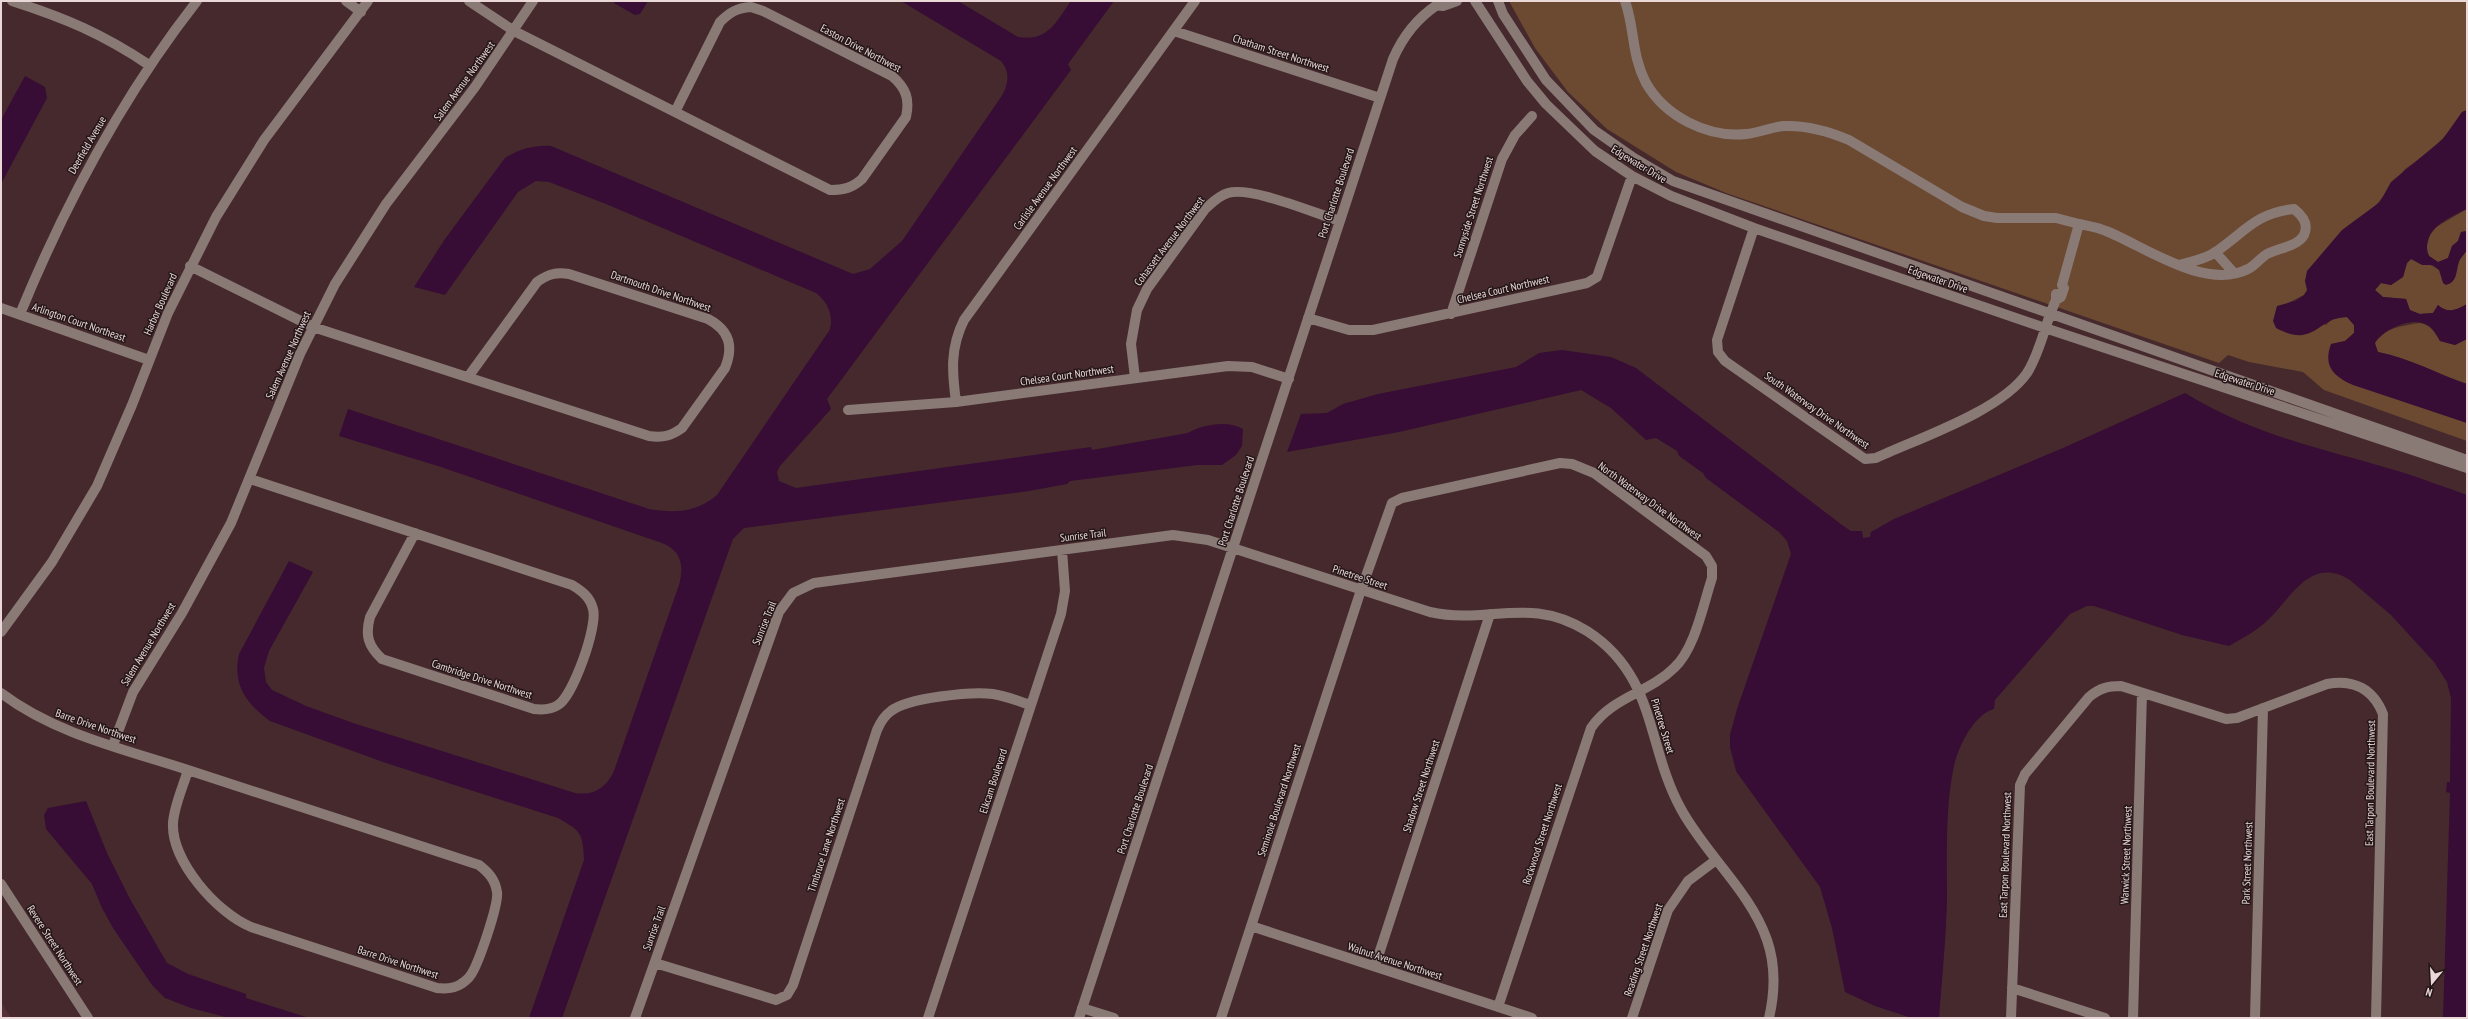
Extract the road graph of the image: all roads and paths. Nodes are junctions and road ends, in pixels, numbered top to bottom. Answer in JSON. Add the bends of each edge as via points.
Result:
{"nodes":[{"id":1,"x":12,"y":1,"type":"edge"},
{"id":2,"x":197,"y":1,"type":"edge"},
{"id":3,"x":346,"y":1,"type":"edge"},
{"id":4,"x":368,"y":1,"type":"edge"},
{"id":5,"x":469,"y":1,"type":"edge"},
{"id":6,"x":533,"y":1,"type":"edge"},
{"id":7,"x":1195,"y":1,"type":"edge"},
{"id":8,"x":1457,"y":1,"type":"edge"},
{"id":9,"x":1475,"y":1,"type":"edge"},
{"id":10,"x":1498,"y":1,"type":"edge"},
{"id":11,"x":1625,"y":1,"type":"edge"},
{"id":12,"x":1437,"y":3,"type":"edge"},
{"id":13,"x":361,"y":12,"type":"junction"},
{"id":14,"x":514,"y":31,"type":"junction"},
{"id":15,"x":1174,"y":31,"type":"junction"},
{"id":16,"x":149,"y":65,"type":"junction"},
{"id":17,"x":1380,"y":98,"type":"junction"},
{"id":18,"x":675,"y":112,"type":"junction"},
{"id":19,"x":1532,"y":116,"type":"dead end"},
{"id":20,"x":1632,"y":176,"type":"junction"},
{"id":21,"x":1340,"y":221,"type":"junction"},
{"id":22,"x":2079,"y":224,"type":"junction"},
{"id":23,"x":1754,"y":228,"type":"junction"},
{"id":24,"x":2215,"y":252,"type":"junction"},
{"id":25,"x":2179,"y":265,"type":"junction"},
{"id":26,"x":190,"y":266,"type":"junction"},
{"id":27,"x":2234,"y":273,"type":"junction"},
{"id":28,"x":1,"y":308,"type":"edge"},
{"id":29,"x":20,"y":314,"type":"junction"},
{"id":30,"x":1451,"y":314,"type":"junction"},
{"id":31,"x":2050,"y":314,"type":"junction"},
{"id":32,"x":1308,"y":318,"type":"junction"},
{"id":33,"x":313,"y":326,"type":"junction"},
{"id":34,"x":2046,"y":328,"type":"junction"},
{"id":35,"x":149,"y":360,"type":"junction"},
{"id":36,"x":468,"y":377,"type":"junction"},
{"id":37,"x":1135,"y":378,"type":"junction"},
{"id":38,"x":1289,"y":378,"type":"junction"},
{"id":39,"x":956,"y":402,"type":"junction"},
{"id":40,"x":848,"y":410,"type":"dead end"},
{"id":41,"x":2467,"y":460,"type":"edge"},
{"id":42,"x":2467,"y":468,"type":"edge"},
{"id":43,"x":250,"y":480,"type":"junction"},
{"id":44,"x":415,"y":533,"type":"junction"},
{"id":45,"x":1233,"y":548,"type":"junction"},
{"id":46,"x":1062,"y":550,"type":"junction"},
{"id":47,"x":1361,"y":590,"type":"junction"},
{"id":48,"x":1490,"y":614,"type":"junction"},
{"id":49,"x":1,"y":632,"type":"edge"},
{"id":50,"x":1638,"y":691,"type":"junction"},
{"id":51,"x":1,"y":693,"type":"edge"},
{"id":52,"x":2142,"y":693,"type":"junction"},
{"id":53,"x":1031,"y":705,"type":"junction"},
{"id":54,"x":2263,"y":708,"type":"junction"},
{"id":55,"x":113,"y":745,"type":"junction"},
{"id":56,"x":188,"y":770,"type":"junction"},
{"id":57,"x":1716,"y":860,"type":"junction"},
{"id":58,"x":1,"y":884,"type":"edge"},
{"id":59,"x":1251,"y":926,"type":"junction"},
{"id":60,"x":655,"y":963,"type":"junction"},
{"id":61,"x":1375,"y":966,"type":"junction"},
{"id":62,"x":2012,"y":988,"type":"junction"},
{"id":63,"x":1498,"y":1007,"type":"junction"},
{"id":64,"x":1082,"y":1008,"type":"junction"},
{"id":65,"x":88,"y":1018,"type":"edge"},
{"id":66,"x":635,"y":1018,"type":"edge"},
{"id":67,"x":928,"y":1018,"type":"edge"},
{"id":68,"x":1079,"y":1018,"type":"edge"},
{"id":69,"x":1114,"y":1018,"type":"edge"},
{"id":70,"x":1221,"y":1018,"type":"edge"},
{"id":71,"x":1532,"y":1018,"type":"edge"},
{"id":72,"x":1632,"y":1018,"type":"edge"},
{"id":73,"x":1768,"y":1018,"type":"edge"},
{"id":74,"x":2011,"y":1018,"type":"edge"},
{"id":75,"x":2105,"y":1018,"type":"edge"},
{"id":76,"x":2133,"y":1018,"type":"edge"},
{"id":77,"x":2255,"y":1018,"type":"edge"},
{"id":78,"x":2376,"y":1018,"type":"edge"}],
"edges":[{"from":1,"to":16,"type":"street","via":[[80,25]]},
{"from":2,"to":16,"type":"street","name":"Deerfield Avenue"},
{"from":3,"to":13,"type":"street"},
{"from":4,"to":13,"type":"street","name":"Harbor Boulevard"},
{"from":5,"to":14,"type":"street","name":"Easton Drive Northwest"},
{"from":6,"to":14,"type":"street","name":"Salem Avenue Northwest"},
{"from":7,"to":15,"type":"street","name":"Carlisle Avenue Northwest"},
{"from":8,"to":12,"type":"street","name":"Port Charlotte Boulevard","via":[[1443,6]]},
{"from":9,"to":20,"type":"street","name":"Edgewater Drive","via":[[1527,81],[1546,104],[1595,151]]},
{"from":10,"to":31,"type":"street","name":"Edgewater Drive","via":[[1503,14],[1546,80],[1594,130],[1656,172],[1690,188]]},
{"from":11,"to":22,"type":"street","via":[[1632,46],[1646,83],[1656,98],[1688,123],[1712,132],[1729,134],[1746,134],[1784,126],[1808,127],[1829,132],[1849,140],[1962,207],[1984,216],[2056,218]]},
{"from":12,"to":17,"type":"street","name":"Port Charlotte Boulevard","via":[[1418,19],[1403,38]]},
{"from":13,"to":26,"type":"street","name":"Harbor Boulevard","via":[[264,140],[216,217]]},
{"from":14,"to":18,"type":"street","name":"Easton Drive Northwest"},
{"from":14,"to":33,"type":"street","name":"Salem Avenue Northwest","via":[[386,204],[343,271]]},
{"from":15,"to":17,"type":"street","name":"Chatham Street Northwest"},
{"from":15,"to":39,"type":"street","name":"Carlisle Avenue Northwest","via":[[964,320],[956,340],[952,361]]},
{"from":16,"to":29,"type":"street","name":"Deerfield Avenue","via":[[76,189],[40,264]]},
{"from":17,"to":21,"type":"street","name":"Port Charlotte Boulevard"},
{"from":18,"to":18,"type":"street","name":"Easton Drive Northwest","via":[[720,22],[739,8],[751,7],[892,76],[907,94],[909,106],[906,117],[862,179],[842,190],[830,190]]},
{"from":19,"to":30,"type":"street","name":"Sunnyside Street Northwest","via":[[1515,135],[1502,159]]},
{"from":20,"to":23,"type":"street","name":"Edgewater Drive","via":[[1693,206]]},
{"from":20,"to":30,"type":"street","name":"Chelsea Court Northwest","via":[[1597,277],[1587,283]]},
{"from":21,"to":32,"type":"street","name":"Port Charlotte Boulevard"},
{"from":21,"to":37,"type":"street","name":"Cohassett Avenue Northwest","via":[[1251,192],[1227,193],[1217,198],[1205,209],[1142,299],[1132,332]]},
{"from":22,"to":25,"type":"street","via":[[2105,230]]},
{"from":22,"to":31,"type":"street","name":"South Waterway Drive Northwest","via":[[2062,285],[2064,288]]},
{"from":23,"to":34,"type":"street","name":"Edgewater Drive"},
{"from":23,"to":34,"type":"street","name":"South Waterway Drive Northwest","via":[[1717,340],[1718,352],[1725,361],[1865,459],[1876,458],[2002,399],[2027,373]]},
{"from":24,"to":25,"type":"street"},
{"from":24,"to":27,"type":"street"},
{"from":24,"to":27,"type":"street","via":[[2255,220],[2284,210],[2294,210],[2303,216],[2306,226],[2303,236],[2290,246],[2266,254],[2248,269]]},
{"from":25,"to":27,"type":"street","via":[[2204,273]]},
{"from":26,"to":33,"type":"street","name":"Dartmouth Drive Northwest"},
{"from":26,"to":35,"type":"street","name":"Harbor Boulevard"},
{"from":28,"to":29,"type":"street","name":"Arlington Court Northeast"},
{"from":29,"to":35,"type":"street","name":"Arlington Court Northeast"},
{"from":30,"to":32,"type":"street","name":"Chelsea Court Northwest","via":[[1361,331],[1338,328]]},
{"from":31,"to":34,"type":"street","name":"South Waterway Drive Northwest"},
{"from":31,"to":41,"type":"street","name":"Edgewater Drive"},
{"from":32,"to":38,"type":"street","name":"Port Charlotte Boulevard"},
{"from":33,"to":36,"type":"street","name":"Dartmouth Drive Northwest"},
{"from":33,"to":43,"type":"street","name":"Salem Avenue Northwest","via":[[287,383]]},
{"from":34,"to":42,"type":"street","name":"Edgewater Drive"},
{"from":35,"to":49,"type":"street","name":"Harbor Boulevard","via":[[116,446],[90,499],[52,562]]},
{"from":36,"to":36,"type":"street","name":"Dartmouth Drive Northwest","via":[[660,438],[672,435],[682,428],[725,368],[730,357],[730,345],[719,325],[708,319],[558,272],[546,275],[536,282]]},
{"from":37,"to":38,"type":"street","name":"Chelsea Court Northwest","via":[[1228,366],[1252,368]]},
{"from":37,"to":39,"type":"street","name":"Chelsea Court Northwest"},
{"from":38,"to":45,"type":"street","name":"Port Charlotte Boulevard"},
{"from":39,"to":40,"type":"street","name":"Chelsea Court Northwest"},
{"from":43,"to":44,"type":"street","name":"Cambridge Drive Northwest"},
{"from":43,"to":55,"type":"street","name":"Salem Avenue Northwest","via":[[208,568],[133,692]]},
{"from":44,"to":44,"type":"street","name":"Cambridge Drive Northwest","via":[[370,617],[367,628],[368,640],[373,651],[382,659],[534,709],[546,710],[558,706],[567,698],[572,688],[593,623],[592,605],[582,590]]},
{"from":45,"to":46,"type":"street","name":"Sunrise Trail","via":[[1197,537],[1173,535]]},
{"from":45,"to":47,"type":"street","name":"Pinetree Street"},
{"from":45,"to":64,"type":"street","name":"Port Charlotte Boulevard"},
{"from":46,"to":53,"type":"street","name":"Elkcam Boulevard","via":[[1064,603]]},
{"from":46,"to":60,"type":"street","name":"Sunrise Trail","via":[[814,583],[793,593],[779,612]]},
{"from":47,"to":48,"type":"street","name":"Pinetree Street","via":[[1442,615],[1466,617]]},
{"from":47,"to":50,"type":"street","name":"North Waterway Drive Northwest","via":[[1392,503],[1402,498],[1560,463],[1583,468],[1706,556],[1712,566],[1712,578],[1689,648],[1667,675]]},
{"from":47,"to":59,"type":"street","name":"Seminole Boulevard Northwest"},
{"from":48,"to":50,"type":"street","name":"Pinetree Street","via":[[1508,611],[1535,612],[1574,624],[1608,648]]},
{"from":48,"to":61,"type":"street","name":"Shadow Street Northwest"},
{"from":50,"to":57,"type":"street","name":"Pinetree Street","via":[[1653,727],[1670,787],[1687,819]]},
{"from":50,"to":63,"type":"street","name":"Rockwood Street Northwest","via":[[1605,710],[1588,734]]},
{"from":51,"to":55,"type":"street","name":"Barre Drive Northwest","via":[[59,727]]},
{"from":52,"to":54,"type":"street","name":"East Tarpon Boulevard Northwest","via":[[2226,719],[2237,718]]},
{"from":52,"to":62,"type":"street","name":"East Tarpon Boulevard Northwest","via":[[2121,686],[2098,689],[2025,774],[2020,785]]},
{"from":52,"to":76,"type":"street","name":"Warwick Street Northwest"},
{"from":53,"to":60,"type":"street","name":"Timbruce Lane Northwest","via":[[1003,696],[967,694],[901,704],[882,720],[793,985],[786,995],[776,1000]]},
{"from":53,"to":67,"type":"street","name":"Elkcam Boulevard"},
{"from":54,"to":77,"type":"street","name":"Park Street Northwest"},
{"from":54,"to":78,"type":"street","name":"East Tarpon Boulevard Northwest","via":[[2338,682],[2356,685],[2371,694],[2383,714]]},
{"from":55,"to":56,"type":"street","name":"Barre Drive Northwest"},
{"from":56,"to":56,"type":"street","name":"Barre Drive Northwest","via":[[173,822],[176,846],[204,891],[230,916],[250,927],[438,988],[449,989],[461,985],[470,977],[476,967],[496,905],[495,882],[488,872],[478,865]]},
{"from":57,"to":72,"type":"street","name":"Reading Street Northwest","via":[[1688,881],[1668,910]]},
{"from":57,"to":73,"type":"street","name":"Pinetree Street","via":[[1757,916],[1768,941],[1774,982]]},
{"from":58,"to":65,"type":"street","name":"Revere Street Northwest"},
{"from":59,"to":61,"type":"street","name":"Walnut Avenue Northwest"},
{"from":59,"to":70,"type":"street","name":"Seminole Boulevard Northwest"},
{"from":60,"to":66,"type":"street","name":"Sunrise Trail"},
{"from":61,"to":63,"type":"street","name":"Walnut Avenue Northwest"},
{"from":62,"to":74,"type":"street","name":"East Tarpon Boulevard Northwest"},
{"from":62,"to":75,"type":"street"},
{"from":63,"to":71,"type":"street","name":"Walnut Avenue Northwest"},
{"from":64,"to":68,"type":"street","name":"Port Charlotte Boulevard"},
{"from":64,"to":69,"type":"street"}]}
